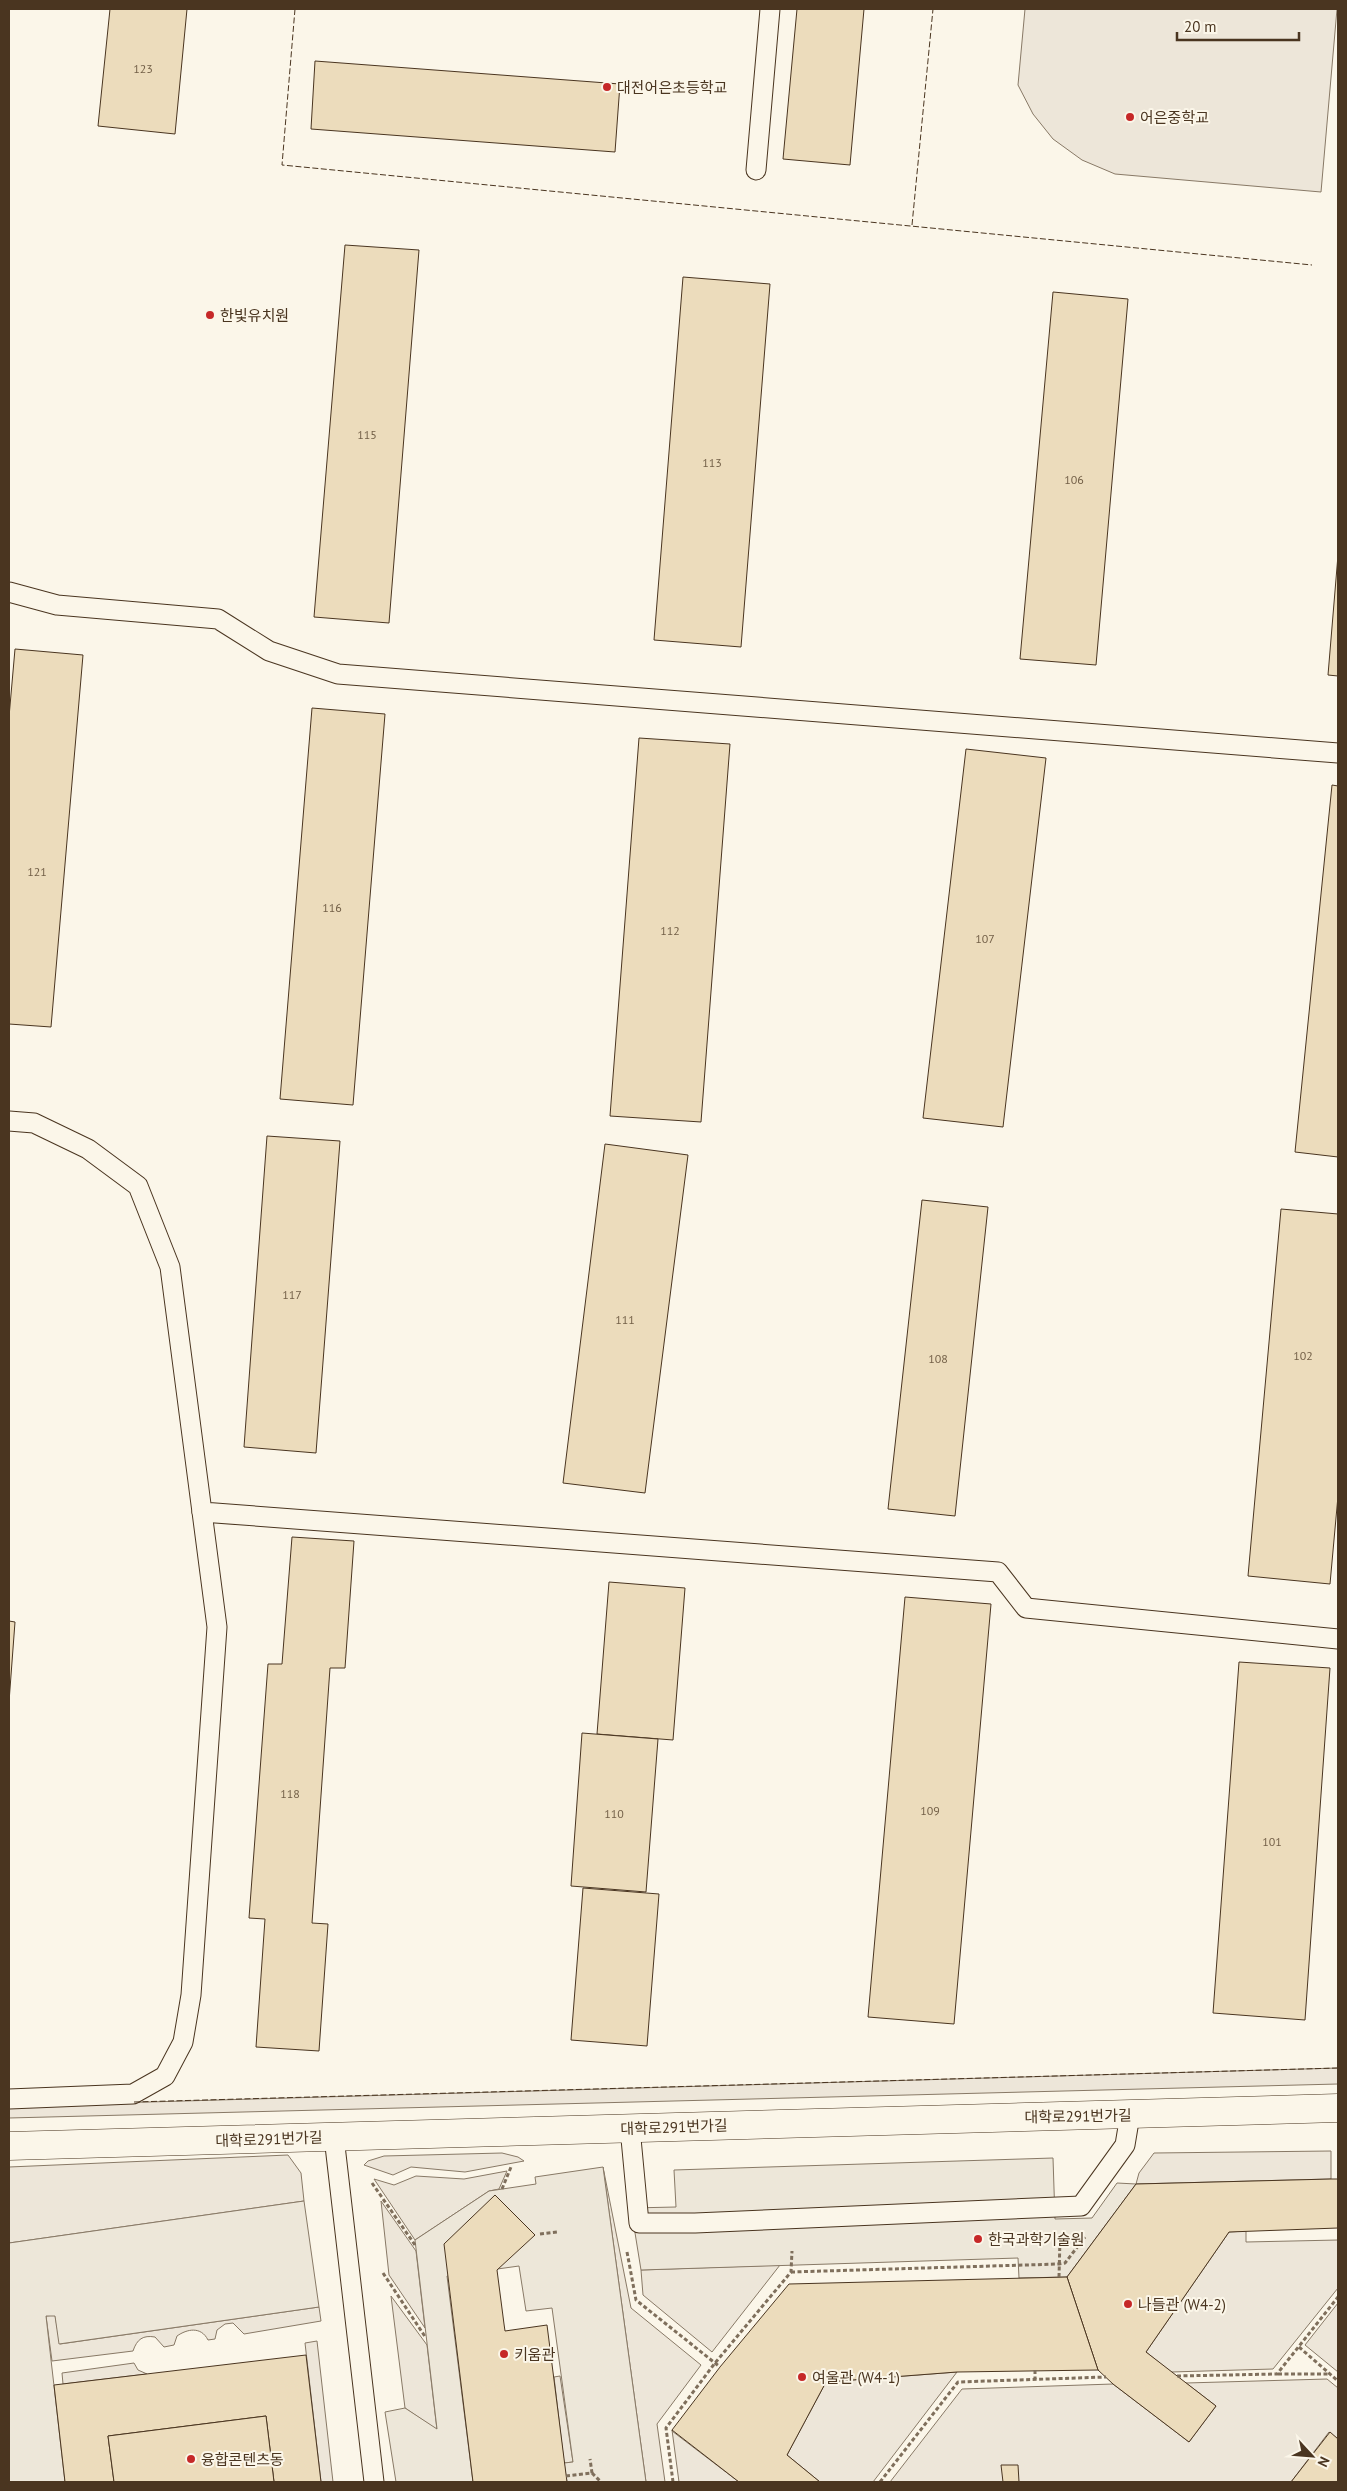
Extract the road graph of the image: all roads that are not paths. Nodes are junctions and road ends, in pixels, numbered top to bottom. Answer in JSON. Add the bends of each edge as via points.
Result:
{"nodes":[{"id":1,"x":770,"y":9,"type":"edge"},
{"id":2,"x":756,"y":170,"type":"dead end"},
{"id":3,"x":9,"y":592,"type":"edge"},
{"id":4,"x":1338,"y":753,"type":"edge"},
{"id":5,"x":9,"y":1121,"type":"edge"},
{"id":6,"x":202,"y":1512,"type":"junction"},
{"id":7,"x":1338,"y":1639,"type":"edge"},
{"id":8,"x":9,"y":2099,"type":"edge"},
{"id":9,"x":1338,"y":2108,"type":"edge"},
{"id":10,"x":1130,"y":2115,"type":"junction"},
{"id":11,"x":630,"y":2128,"type":"junction"},
{"id":12,"x":334,"y":2137,"type":"junction"},
{"id":13,"x":9,"y":2146,"type":"edge"},
{"id":14,"x":374,"y":2482,"type":"edge"}],
"edges":[{"from":1,"to":2,"type":"lane"},
{"from":3,"to":4,"type":"lane","via":[[57,605],[218,619],[269,651],[338,674]]},
{"from":5,"to":6,"type":"lane","via":[[34,1123],[88,1149],[138,1186],[170,1267]]},
{"from":6,"to":7,"type":"lane","via":[[998,1572],[1026,1608]]},
{"from":6,"to":8,"type":"lane","via":[[217,1628],[191,1995],[183,2042],[165,2076],[133,2094]]},
{"from":9,"to":10,"type":"street","name":"대학로291번가길"},
{"from":10,"to":11,"type":"street","name":"대학로291번가길"},
{"from":10,"to":11,"type":"lane","via":[[1125,2145],[1081,2206],[639,2224]]},
{"from":11,"to":12,"type":"street","name":"대학로291번가길"},
{"from":12,"to":13,"type":"street","name":"대학로291번가길"},
{"from":12,"to":14,"type":"lane"}]}
